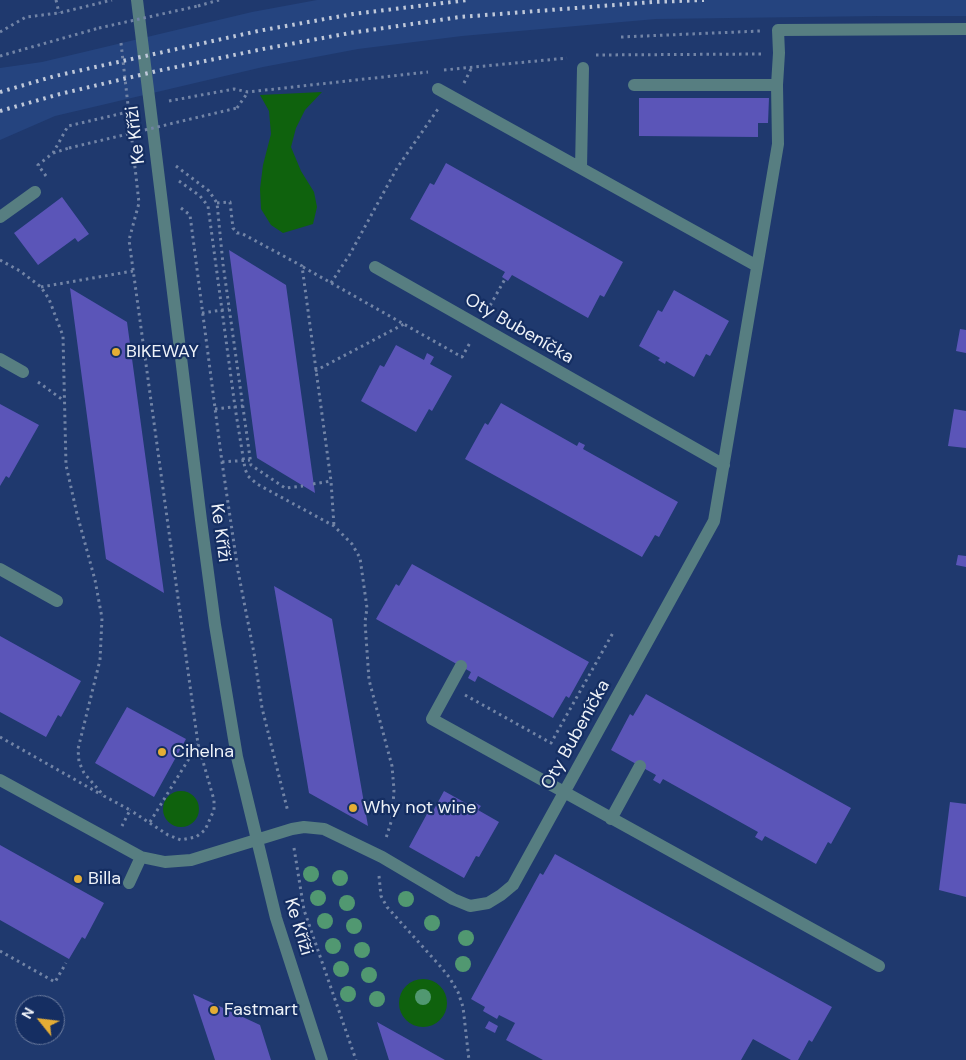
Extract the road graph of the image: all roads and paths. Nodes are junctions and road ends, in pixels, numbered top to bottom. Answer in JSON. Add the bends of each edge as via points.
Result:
{"nodes":[{"id":1,"x":56,"y":0,"type":"edge"},
{"id":2,"x":112,"y":0,"type":"edge"},
{"id":3,"x":137,"y":0,"type":"edge"},
{"id":4,"x":219,"y":0,"type":"edge"},
{"id":5,"x":157,"y":9,"type":"dead end"},
{"id":6,"x":59,"y":13,"type":"junction"},
{"id":7,"x":158,"y":18,"type":"dead end"},
{"id":8,"x":118,"y":19,"type":"dead end"},
{"id":9,"x":120,"y":28,"type":"dead end"},
{"id":10,"x":966,"y":29,"type":"edge"},
{"id":11,"x":778,"y":30,"type":"junction"},
{"id":12,"x":0,"y":32,"type":"edge"},
{"id":13,"x":120,"y":37,"type":"dead end"},
{"id":14,"x":621,"y":37,"type":"dead end"},
{"id":15,"x":779,"y":53,"type":"junction"},
{"id":16,"x":0,"y":56,"type":"edge"},
{"id":17,"x":588,"y":56,"type":"dead end"},
{"id":18,"x":568,"y":58,"type":"dead end"},
{"id":19,"x":583,"y":68,"type":"dead end"},
{"id":20,"x":634,"y":85,"type":"dead end"},
{"id":21,"x":777,"y":86,"type":"junction"},
{"id":22,"x":168,"y":92,"type":"dead end"},
{"id":23,"x":248,"y":92,"type":"junction"},
{"id":24,"x":444,"y":92,"type":"joint"},
{"id":25,"x":169,"y":101,"type":"junction"},
{"id":26,"x":170,"y":110,"type":"dead end"},
{"id":27,"x":128,"y":112,"type":"junction"},
{"id":28,"x":171,"y":119,"type":"dead end"},
{"id":29,"x":172,"y":128,"type":"dead end"},
{"id":30,"x":53,"y":153,"type":"junction"},
{"id":31,"x":582,"y":168,"type":"junction"},
{"id":32,"x":176,"y":172,"type":"dead end"},
{"id":33,"x":178,"y":189,"type":"dead end"},
{"id":34,"x":35,"y":192,"type":"joint"},
{"id":35,"x":216,"y":202,"type":"junction"},
{"id":36,"x":180,"y":208,"type":"dead end"},
{"id":37,"x":0,"y":217,"type":"edge"},
{"id":38,"x":0,"y":260,"type":"edge"},
{"id":39,"x":757,"y":266,"type":"junction"},
{"id":40,"x":374,"y":267,"type":"dead end"},
{"id":41,"x":133,"y":271,"type":"junction"},
{"id":42,"x":332,"y":283,"type":"dead end"},
{"id":43,"x":42,"y":286,"type":"junction"},
{"id":44,"x":222,"y":310,"type":"junction"},
{"id":45,"x":229,"y":310,"type":"junction"},
{"id":46,"x":202,"y":313,"type":"junction"},
{"id":47,"x":404,"y":324,"type":"dead end"},
{"id":48,"x":0,"y":359,"type":"edge"},
{"id":49,"x":315,"y":371,"type":"junction"},
{"id":50,"x":23,"y":372,"type":"joint"},
{"id":51,"x":64,"y":400,"type":"junction"},
{"id":52,"x":243,"y":406,"type":"junction"},
{"id":53,"x":234,"y":407,"type":"junction"},
{"id":54,"x":215,"y":409,"type":"junction"},
{"id":55,"x":242,"y":460,"type":"junction"},
{"id":56,"x":250,"y":460,"type":"junction"},
{"id":57,"x":222,"y":462,"type":"junction"},
{"id":58,"x":724,"y":465,"type":"junction"},
{"id":59,"x":331,"y":481,"type":"junction"},
{"id":60,"x":313,"y":484,"type":"dead end"},
{"id":61,"x":303,"y":486,"type":"dead end"},
{"id":62,"x":334,"y":526,"type":"junction"},
{"id":63,"x":0,"y":569,"type":"edge"},
{"id":64,"x":57,"y":601,"type":"dead end"},
{"id":65,"x":614,"y":631,"type":"dead end"},
{"id":66,"x":461,"y":666,"type":"dead end"},
{"id":67,"x":446,"y":727,"type":"junction"},
{"id":68,"x":0,"y":737,"type":"edge"},
{"id":69,"x":198,"y":744,"type":"junction"},
{"id":70,"x":640,"y":766,"type":"dead end"},
{"id":71,"x":0,"y":780,"type":"edge"},
{"id":72,"x":564,"y":793,"type":"junction"},
{"id":73,"x":104,"y":796,"type":"junction"},
{"id":74,"x":130,"y":810,"type":"junction"},
{"id":75,"x":611,"y":819,"type":"junction"},
{"id":76,"x":150,"y":822,"type":"junction"},
{"id":77,"x":292,"y":829,"type":"junction"},
{"id":78,"x":386,"y":838,"type":"dead end"},
{"id":79,"x":256,"y":840,"type":"junction"},
{"id":80,"x":113,"y":841,"type":"junction"},
{"id":81,"x":141,"y":857,"type":"junction"},
{"id":82,"x":381,"y":863,"type":"junction"},
{"id":83,"x":129,"y":883,"type":"dead end"},
{"id":84,"x":0,"y":951,"type":"edge"},
{"id":85,"x":66,"y":963,"type":"dead end"},
{"id":86,"x":880,"y":966,"type":"dead end"},
{"id":87,"x":322,"y":1060,"type":"edge"},
{"id":88,"x":356,"y":1060,"type":"edge"},
{"id":89,"x":469,"y":1060,"type":"edge"}],
"edges":[{"from":1,"to":6,"type":"path"},
{"from":2,"to":6,"type":"path"},
{"from":3,"to":79,"type":"street","name":"Ke Kříži","via":[[215,624],[237,757]]},
{"from":4,"to":16,"type":"path","bridge":true,"via":[[99,28]]},
{"from":5,"to":7,"type":"path"},
{"from":6,"to":12,"type":"path","via":[[26,17]]},
{"from":8,"to":9,"type":"path"},
{"from":10,"to":11,"type":"street"},
{"from":11,"to":14,"type":"path"},
{"from":11,"to":15,"type":"street","name":"Oty Bubeníčka"},
{"from":13,"to":27,"type":"path"},
{"from":15,"to":17,"type":"path"},
{"from":15,"to":21,"type":"street","name":"Oty Bubeníčka"},
{"from":18,"to":23,"type":"path"},
{"from":19,"to":31,"type":"street"},
{"from":20,"to":21,"type":"street"},
{"from":21,"to":39,"type":"street","name":"Oty Bubeníčka","via":[[778,144]]},
{"from":22,"to":25,"type":"path"},
{"from":23,"to":25,"type":"path","via":[[234,89]]},
{"from":23,"to":30,"type":"path","bridge":true,"via":[[237,108]]},
{"from":24,"to":31,"type":"street"},
{"from":24,"to":42,"type":"path"},
{"from":25,"to":26,"type":"path"},
{"from":27,"to":30,"type":"path","via":[[68,126]]},
{"from":27,"to":41,"type":"path","via":[[139,203],[129,240]]},
{"from":28,"to":29,"type":"path"},
{"from":30,"to":34,"type":"path","via":[[38,165],[49,180]]},
{"from":31,"to":39,"type":"street"},
{"from":32,"to":35,"type":"path","via":[[176,165],[209,191]]},
{"from":33,"to":44,"type":"path","via":[[177,179],[208,206]]},
{"from":34,"to":37,"type":"street"},
{"from":35,"to":45,"type":"path"},
{"from":35,"to":49,"type":"path","via":[[230,202],[233,228],[237,233],[302,266]]},
{"from":36,"to":46,"type":"path","via":[[190,215]]},
{"from":38,"to":43,"type":"path"},
{"from":39,"to":58,"type":"street","name":"Oty Bubeníčka"},
{"from":40,"to":58,"type":"street","name":"Oty Bubeníčka"},
{"from":41,"to":43,"type":"path"},
{"from":41,"to":69,"type":"path"},
{"from":43,"to":51,"type":"path","via":[[63,336]]},
{"from":44,"to":45,"type":"path"},
{"from":44,"to":46,"type":"path"},
{"from":44,"to":53,"type":"path"},
{"from":45,"to":52,"type":"path"},
{"from":46,"to":54,"type":"path"},
{"from":47,"to":49,"type":"path"},
{"from":48,"to":50,"type":"street"},
{"from":49,"to":59,"type":"path"},
{"from":50,"to":51,"type":"path"},
{"from":51,"to":73,"type":"path","via":[[66,465],[102,618],[100,660],[78,749],[79,762]]},
{"from":52,"to":53,"type":"path"},
{"from":52,"to":56,"type":"path"},
{"from":53,"to":54,"type":"path"},
{"from":53,"to":55,"type":"path"},
{"from":54,"to":57,"type":"path"},
{"from":55,"to":56,"type":"path"},
{"from":55,"to":57,"type":"path"},
{"from":55,"to":62,"type":"path","via":[[248,476],[258,484]]},
{"from":56,"to":61,"type":"path","via":[[251,465],[285,488]]},
{"from":57,"to":77,"type":"path","via":[[260,700]]},
{"from":58,"to":72,"type":"street","name":"Oty Bubeníčka","via":[[714,521]]},
{"from":59,"to":60,"type":"path"},
{"from":59,"to":62,"type":"path"},
{"from":62,"to":78,"type":"path","via":[[352,544],[363,572],[369,680],[392,766],[392,819]]},
{"from":63,"to":64,"type":"street"},
{"from":65,"to":67,"type":"path","via":[[551,743],[463,694]]},
{"from":66,"to":67,"type":"street","via":[[432,719]]},
{"from":67,"to":72,"type":"street"},
{"from":68,"to":73,"type":"path"},
{"from":69,"to":76,"type":"path"},
{"from":69,"to":76,"type":"path","via":[[214,800],[214,810],[205,830],[196,838],[181,840]]},
{"from":70,"to":75,"type":"street"},
{"from":71,"to":80,"type":"street","name":"Oty Bubeníčka"},
{"from":72,"to":75,"type":"street"},
{"from":72,"to":82,"type":"street","name":"Oty Bubeníčka","via":[[513,885],[488,903],[470,906]]},
{"from":73,"to":74,"type":"path"},
{"from":74,"to":76,"type":"path"},
{"from":74,"to":80,"type":"path"},
{"from":75,"to":86,"type":"street"},
{"from":77,"to":79,"type":"street","name":"Oty Bubeníčka"},
{"from":77,"to":82,"type":"street","name":"Oty Bubeníčka","via":[[324,829]]},
{"from":77,"to":88,"type":"path","via":[[304,910]]},
{"from":79,"to":81,"type":"street","name":"Oty Bubeníčka","via":[[191,860],[165,862]]},
{"from":79,"to":87,"type":"street","name":"Ke Kříži","via":[[276,918]]},
{"from":80,"to":81,"type":"street","name":"Oty Bubeníčka"},
{"from":81,"to":83,"type":"street"},
{"from":82,"to":89,"type":"path","via":[[382,896],[387,907],[445,972],[458,992],[463,1007]]},
{"from":84,"to":85,"type":"path","via":[[55,982]]}]}
